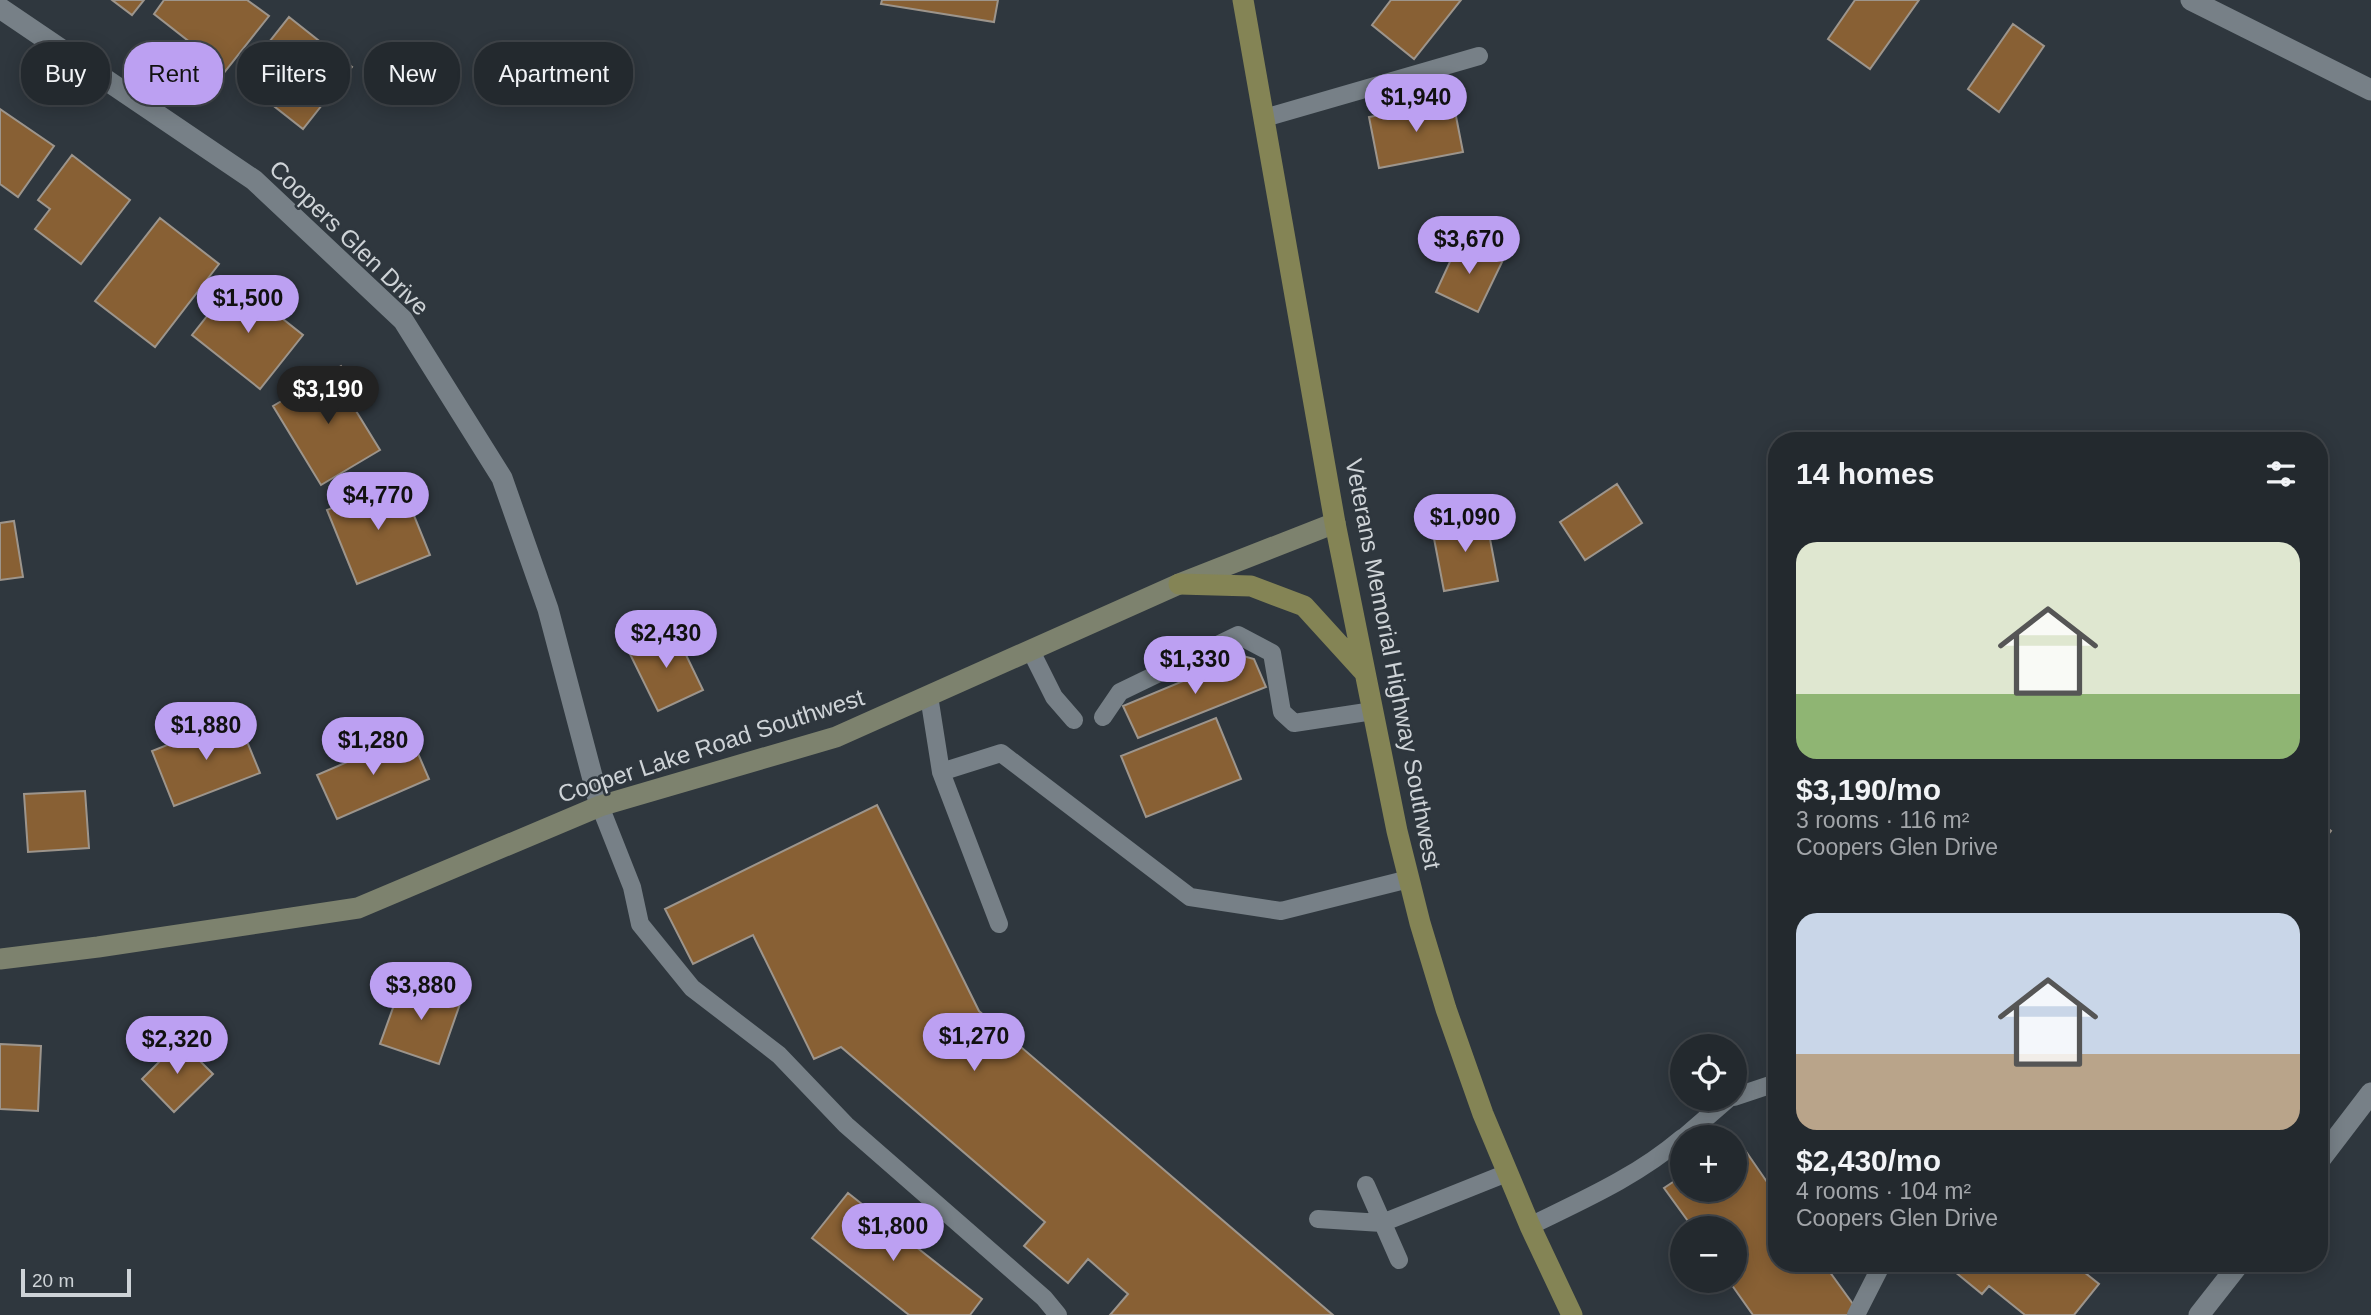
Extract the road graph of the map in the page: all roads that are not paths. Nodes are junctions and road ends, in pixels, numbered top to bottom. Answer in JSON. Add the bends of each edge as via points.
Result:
{"nodes":[{"id":1,"x":1243,"y":0,"type":"edge"},
{"id":2,"x":2191,"y":0,"type":"edge"},
{"id":3,"x":0,"y":8,"type":"edge"},
{"id":4,"x":1479,"y":56,"type":"dead end"},
{"id":5,"x":2371,"y":90,"type":"edge"},
{"id":6,"x":1264,"y":118,"type":"junction"},
{"id":7,"x":1335,"y":523,"type":"junction"},
{"id":8,"x":1179,"y":584,"type":"junction"},
{"id":9,"x":1031,"y":651,"type":"junction"},
{"id":10,"x":1365,"y":674,"type":"junction"},
{"id":11,"x":929,"y":696,"type":"junction"},
{"id":12,"x":1373,"y":711,"type":"junction"},
{"id":13,"x":1103,"y":718,"type":"dead end"},
{"id":14,"x":1074,"y":720,"type":"dead end"},
{"id":15,"x":941,"y":772,"type":"junction"},
{"id":16,"x":600,"y":806,"type":"junction"},
{"id":17,"x":1409,"y":879,"type":"junction"},
{"id":18,"x":999,"y":924,"type":"dead end"},
{"id":19,"x":0,"y":959,"type":"edge"},
{"id":20,"x":1768,"y":1086,"type":"edge"},
{"id":21,"x":1747,"y":1093,"type":"edge"},
{"id":22,"x":2371,"y":1093,"type":"edge"},
{"id":23,"x":1714,"y":1111,"type":"edge"},
{"id":24,"x":1697,"y":1125,"type":"edge"},
{"id":25,"x":1670,"y":1148,"type":"edge"},
{"id":26,"x":2328,"y":1149,"type":"edge"},
{"id":27,"x":1507,"y":1173,"type":"junction"},
{"id":28,"x":1366,"y":1185,"type":"dead end"},
{"id":29,"x":1318,"y":1219,"type":"dead end"},
{"id":30,"x":1382,"y":1223,"type":"junction"},
{"id":31,"x":1530,"y":1226,"type":"junction"},
{"id":32,"x":1398,"y":1260,"type":"dead end"},
{"id":33,"x":1878,"y":1272,"type":"edge"},
{"id":34,"x":2233,"y":1272,"type":"edge"},
{"id":35,"x":1058,"y":1315,"type":"edge"},
{"id":36,"x":1572,"y":1315,"type":"edge"},
{"id":37,"x":1856,"y":1315,"type":"edge"},
{"id":38,"x":2199,"y":1315,"type":"edge"}],
"edges":[{"from":1,"to":6,"type":"main road","name":"Veterans Memorial Highway Southwest"},
{"from":2,"to":5,"type":"street"},
{"from":3,"to":16,"type":"street","name":"Coopers Glen Drive","via":[[254,180],[403,320],[502,478],[548,609]]},
{"from":4,"to":6,"type":"lane"},
{"from":6,"to":7,"type":"main road","name":"Veterans Memorial Highway Southwest"},
{"from":7,"to":8,"type":"street","name":"Cooper Lake Road Southwest"},
{"from":7,"to":10,"type":"main road","name":"Veterans Memorial Highway Southwest"},
{"from":8,"to":9,"type":"street","name":"Cooper Lake Road Southwest"},
{"from":8,"to":10,"type":"main road","via":[[1251,586],[1304,606]]},
{"from":9,"to":11,"type":"street","name":"Cooper Lake Road Southwest"},
{"from":9,"to":14,"type":"lane","via":[[1054,697]]},
{"from":10,"to":12,"type":"main road","name":"Veterans Memorial Highway Southwest"},
{"from":11,"to":15,"type":"lane"},
{"from":11,"to":16,"type":"street","name":"Cooper Lake Road Southwest","via":[[836,737]]},
{"from":12,"to":13,"type":"lane","via":[[1294,723],[1282,712],[1272,653],[1238,635],[1120,692]]},
{"from":12,"to":17,"type":"main road","name":"Veterans Memorial Highway Southwest"},
{"from":15,"to":17,"type":"lane","via":[[1001,753],[1190,897],[1282,911]]},
{"from":15,"to":18,"type":"lane"},
{"from":16,"to":19,"type":"street","name":"Cooper Lake Road Southwest","via":[[358,908]]},
{"from":16,"to":35,"type":"lane","via":[[632,887],[640,924],[692,988],[779,1055],[846,1125],[1044,1297]]},
{"from":17,"to":27,"type":"main road","name":"Veterans Memorial Highway Southwest","via":[[1446,1009]]},
{"from":20,"to":21,"type":"lane"},
{"from":22,"to":26,"type":"street"},
{"from":23,"to":24,"type":"lane"},
{"from":25,"to":31,"type":"lane","via":[[1613,1185]]},
{"from":27,"to":30,"type":"lane"},
{"from":27,"to":31,"type":"main road","name":"Veterans Memorial Highway Southwest"},
{"from":28,"to":30,"type":"lane"},
{"from":29,"to":30,"type":"lane"},
{"from":30,"to":32,"type":"lane"},
{"from":31,"to":36,"type":"main road","name":"Veterans Memorial Highway Southwest"},
{"from":33,"to":37,"type":"lane"},
{"from":34,"to":38,"type":"street"}]}
